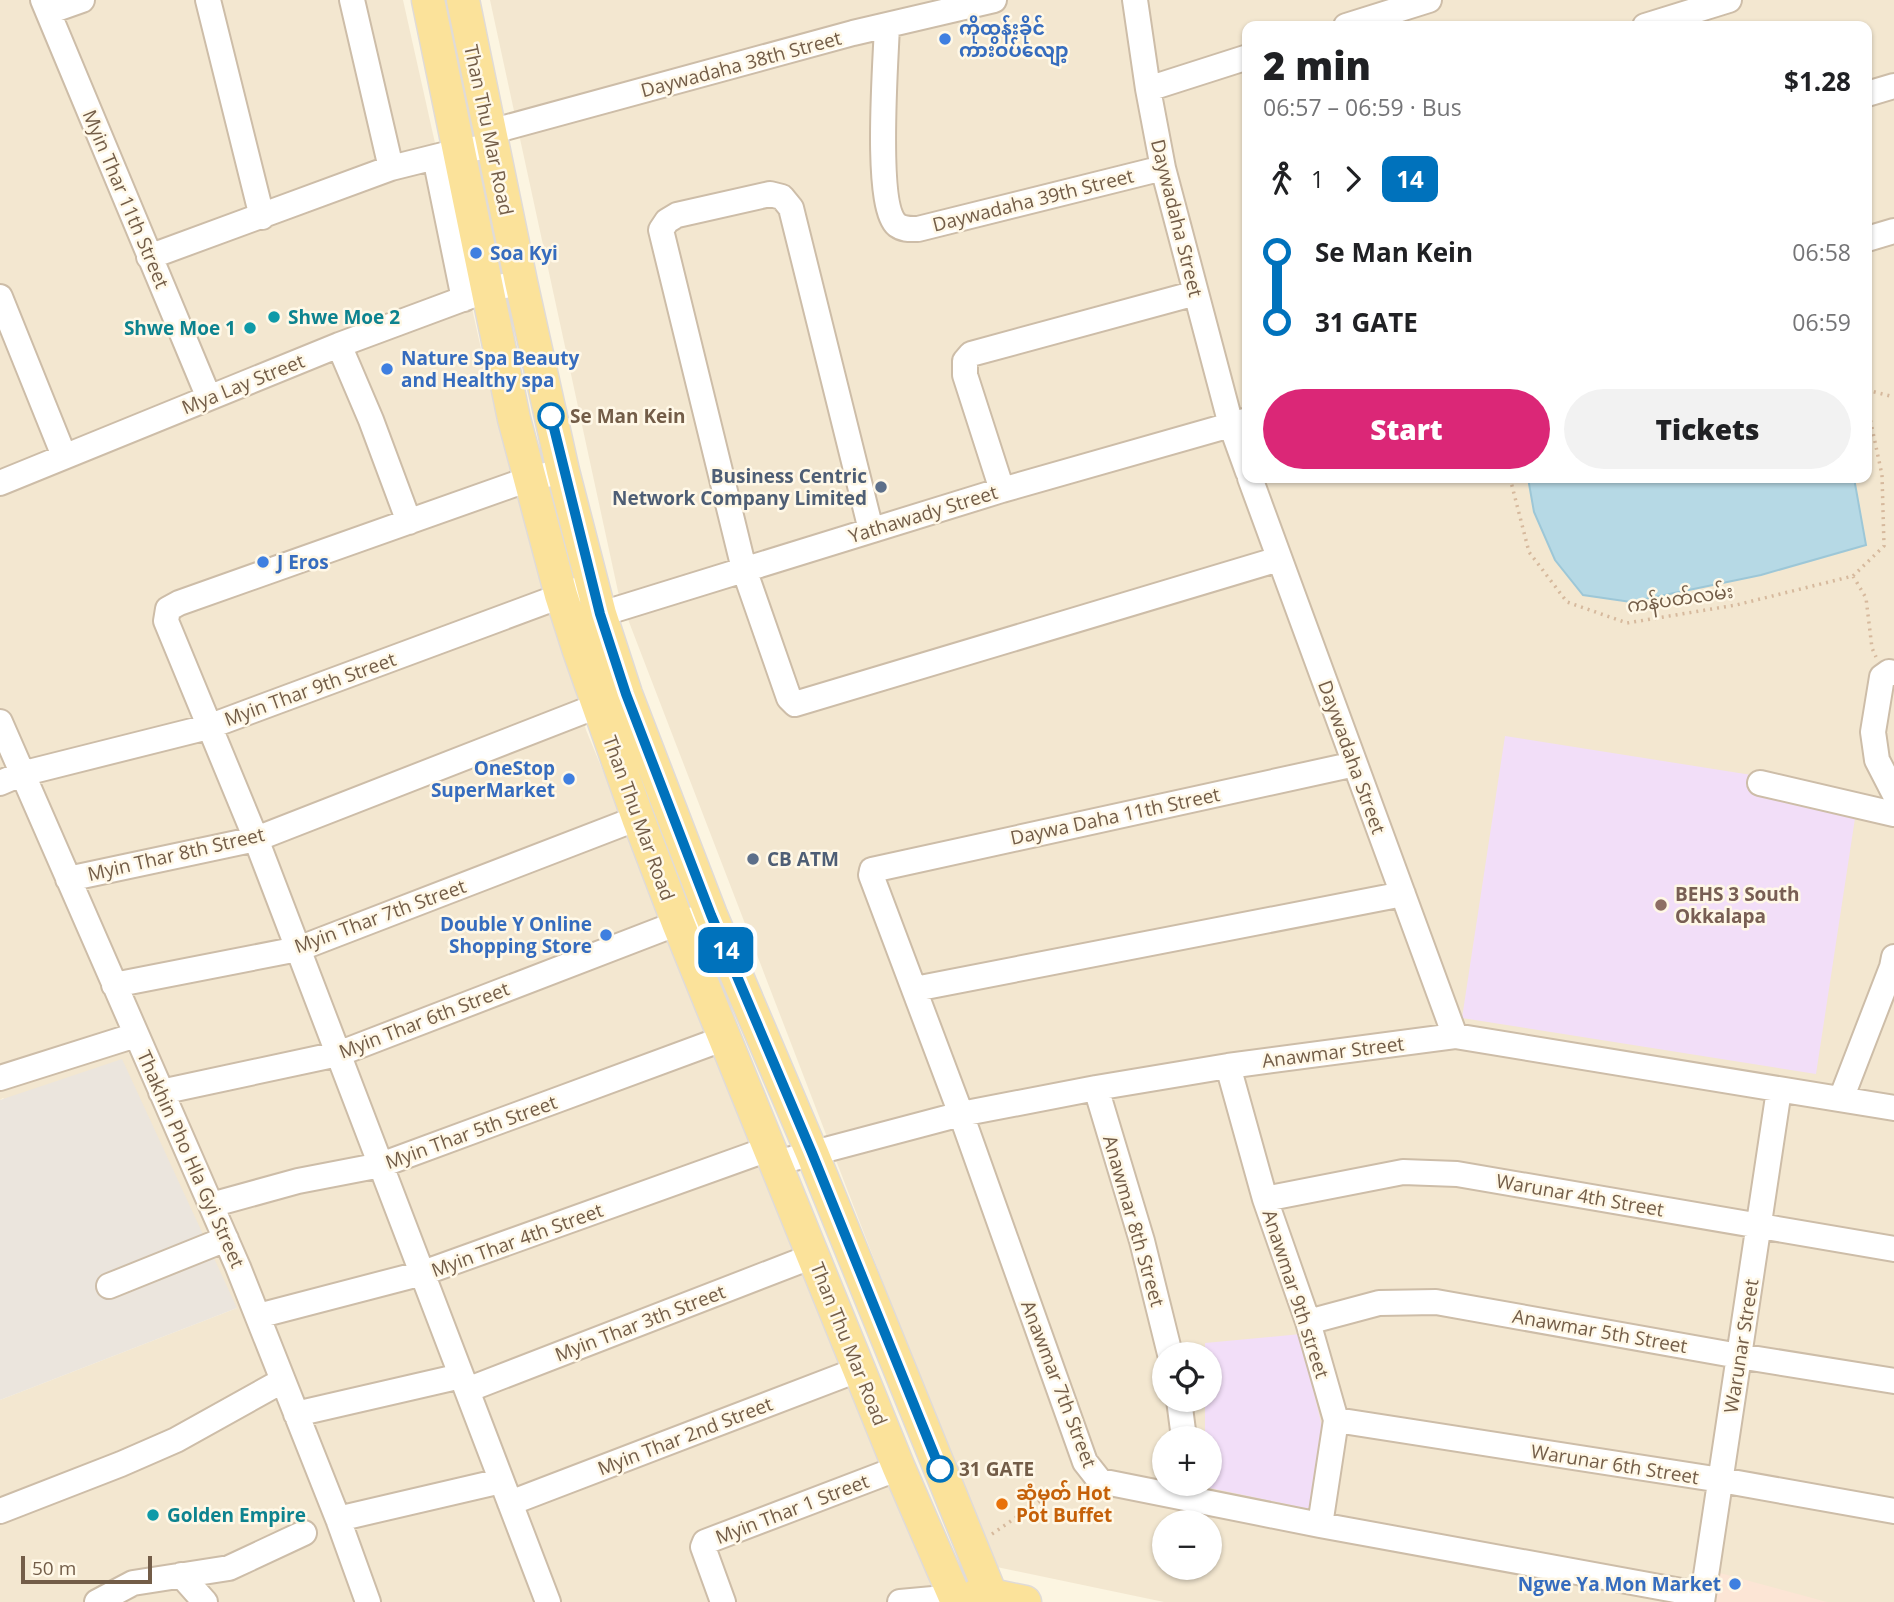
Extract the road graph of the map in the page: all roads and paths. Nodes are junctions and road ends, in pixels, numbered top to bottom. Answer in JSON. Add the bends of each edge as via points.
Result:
{"nodes":[{"id":1,"x":82,"y":0,"type":"edge"},
{"id":2,"x":208,"y":0,"type":"edge"},
{"id":3,"x":352,"y":0,"type":"edge"},
{"id":4,"x":428,"y":0,"type":"edge"},
{"id":5,"x":463,"y":0,"type":"edge"},
{"id":6,"x":994,"y":0,"type":"edge"},
{"id":7,"x":1135,"y":0,"type":"edge"},
{"id":8,"x":1429,"y":0,"type":"edge"},
{"id":9,"x":1729,"y":0,"type":"edge"},
{"id":10,"x":46,"y":6,"type":"edge"},
{"id":11,"x":1362,"y":21,"type":"edge"},
{"id":12,"x":1661,"y":21,"type":"edge"},
{"id":13,"x":887,"y":25,"type":"junction"},
{"id":14,"x":1242,"y":59,"type":"edge"},
{"id":15,"x":1894,"y":86,"type":"edge"},
{"id":16,"x":1148,"y":89,"type":"junction"},
{"id":17,"x":1872,"y":93,"type":"edge"},
{"id":18,"x":491,"y":139,"type":"junction"},
{"id":19,"x":447,"y":154,"type":"junction"},
{"id":20,"x":391,"y":168,"type":"junction"},
{"id":21,"x":1163,"y":168,"type":"junction"},
{"id":22,"x":262,"y":217,"type":"junction"},
{"id":23,"x":1894,"y":231,"type":"edge"},
{"id":24,"x":1872,"y":238,"type":"edge"},
{"id":25,"x":149,"y":257,"type":"junction"},
{"id":26,"x":521,"y":282,"type":"junction"},
{"id":27,"x":1196,"y":293,"type":"junction"},
{"id":28,"x":475,"y":294,"type":"junction"},
{"id":29,"x":0,"y":297,"type":"edge"},
{"id":30,"x":339,"y":345,"type":"junction"},
{"id":31,"x":1872,"y":391,"type":"edge"},
{"id":32,"x":1894,"y":397,"type":"edge"},
{"id":33,"x":209,"y":398,"type":"junction"},
{"id":34,"x":1239,"y":422,"type":"edge"},
{"id":35,"x":1872,"y":428,"type":"edge"},
{"id":36,"x":64,"y":456,"type":"junction"},
{"id":37,"x":563,"y":471,"type":"junction"},
{"id":38,"x":529,"y":479,"type":"junction"},
{"id":39,"x":0,"y":483,"type":"edge"},
{"id":40,"x":1252,"y":483,"type":"edge"},
{"id":41,"x":1511,"y":483,"type":"edge"},
{"id":42,"x":1002,"y":490,"type":"junction"},
{"id":43,"x":409,"y":522,"type":"junction"},
{"id":44,"x":871,"y":530,"type":"junction"},
{"id":45,"x":1279,"y":559,"type":"junction"},
{"id":46,"x":744,"y":569,"type":"junction"},
{"id":47,"x":1853,"y":576,"type":"junction"},
{"id":48,"x":581,"y":604,"type":"junction"},
{"id":49,"x":1887,"y":675,"type":"edge"},
{"id":50,"x":597,"y":706,"type":"junction"},
{"id":51,"x":0,"y":722,"type":"edge"},
{"id":52,"x":208,"y":727,"type":"junction"},
{"id":53,"x":1355,"y":764,"type":"junction"},
{"id":54,"x":11,"y":779,"type":"edge"},
{"id":55,"x":1760,"y":783,"type":"dead end"},
{"id":56,"x":1894,"y":793,"type":"edge"},
{"id":57,"x":1894,"y":814,"type":"edge"},
{"id":58,"x":638,"y":818,"type":"junction"},
{"id":59,"x":256,"y":839,"type":"junction"},
{"id":60,"x":876,"y":868,"type":"joint"},
{"id":61,"x":68,"y":879,"type":"junction"},
{"id":62,"x":1403,"y":894,"type":"junction"},
{"id":63,"x":711,"y":915,"type":"junction"},
{"id":64,"x":678,"y":923,"type":"junction"},
{"id":65,"x":298,"y":949,"type":"junction"},
{"id":66,"x":1894,"y":964,"type":"edge"},
{"id":67,"x":114,"y":985,"type":"junction"},
{"id":68,"x":915,"y":989,"type":"junction"},
{"id":69,"x":136,"y":1035,"type":"junction"},
{"id":70,"x":1455,"y":1036,"type":"junction"},
{"id":71,"x":725,"y":1038,"type":"junction"},
{"id":72,"x":338,"y":1054,"type":"junction"},
{"id":73,"x":1228,"y":1066,"type":"junction"},
{"id":74,"x":0,"y":1078,"type":"edge"},
{"id":75,"x":1096,"y":1088,"type":"junction"},
{"id":76,"x":1779,"y":1090,"type":"junction"},
{"id":77,"x":161,"y":1092,"type":"junction"},
{"id":78,"x":1841,"y":1099,"type":"junction"},
{"id":79,"x":1894,"y":1108,"type":"edge"},
{"id":80,"x":961,"y":1114,"type":"junction"},
{"id":81,"x":812,"y":1153,"type":"junction"},
{"id":82,"x":774,"y":1155,"type":"junction"},
{"id":83,"x":380,"y":1166,"type":"junction"},
{"id":84,"x":1265,"y":1199,"type":"junction"},
{"id":85,"x":211,"y":1205,"type":"junction"},
{"id":86,"x":1759,"y":1225,"type":"junction"},
{"id":87,"x":226,"y":1239,"type":"junction"},
{"id":88,"x":1894,"y":1249,"type":"edge"},
{"id":89,"x":813,"y":1255,"type":"junction"},
{"id":90,"x":423,"y":1273,"type":"junction"},
{"id":91,"x":108,"y":1286,"type":"dead end"},
{"id":92,"x":258,"y":1317,"type":"junction"},
{"id":93,"x":1308,"y":1322,"type":"junction"},
{"id":94,"x":1167,"y":1342,"type":"edge"},
{"id":95,"x":890,"y":1343,"type":"junction"},
{"id":96,"x":1739,"y":1356,"type":"junction"},
{"id":97,"x":857,"y":1362,"type":"junction"},
{"id":98,"x":282,"y":1381,"type":"junction"},
{"id":99,"x":1894,"y":1381,"type":"edge"},
{"id":100,"x":464,"y":1383,"type":"junction"},
{"id":101,"x":296,"y":1414,"type":"junction"},
{"id":102,"x":1336,"y":1420,"type":"junction"},
{"id":103,"x":900,"y":1468,"type":"junction"},
{"id":104,"x":1088,"y":1468,"type":"junction"},
{"id":105,"x":1721,"y":1480,"type":"junction"},
{"id":106,"x":1152,"y":1487,"type":"edge"},
{"id":107,"x":506,"y":1492,"type":"junction"},
{"id":108,"x":1210,"y":1496,"type":"edge"},
{"id":109,"x":0,"y":1511,"type":"edge"},
{"id":110,"x":1894,"y":1511,"type":"edge"},
{"id":111,"x":338,"y":1519,"type":"junction"},
{"id":112,"x":1320,"y":1525,"type":"junction"},
{"id":113,"x":304,"y":1533,"type":"dead end"},
{"id":114,"x":972,"y":1548,"type":"junction"},
{"id":115,"x":181,"y":1574,"type":"junction"},
{"id":116,"x":993,"y":1598,"type":"edge"},
{"id":117,"x":1703,"y":1598,"type":"edge"},
{"id":118,"x":956,"y":1599,"type":"edge"},
{"id":119,"x":97,"y":1602,"type":"edge"},
{"id":120,"x":205,"y":1602,"type":"edge"},
{"id":121,"x":368,"y":1602,"type":"edge"},
{"id":122,"x":548,"y":1602,"type":"edge"},
{"id":123,"x":723,"y":1602,"type":"edge"},
{"id":124,"x":900,"y":1602,"type":"edge"},
{"id":125,"x":1025,"y":1602,"type":"edge"}],
"edges":[{"from":1,"to":10,"type":"street"},
{"from":2,"to":22,"type":"street"},
{"from":3,"to":20,"type":"street"},
{"from":4,"to":19,"type":"main road","name":"Than Thu Mar Road"},
{"from":5,"to":18,"type":"main road","name":"Than Thu Mar Road"},
{"from":6,"to":13,"type":"street","name":"Daywadaha 38th Street"},
{"from":7,"to":16,"type":"street","name":"Daywadaha Street"},
{"from":8,"to":11,"type":"street"},
{"from":9,"to":12,"type":"street"},
{"from":10,"to":25,"type":"street","name":"Myin Thar 11th Street"},
{"from":13,"to":18,"type":"street","name":"Daywadaha 38th Street"},
{"from":13,"to":21,"type":"street","name":"Daywadaha 39th Street","via":[[883,168],[887,205],[897,224],[918,229]]},
{"from":14,"to":16,"type":"street"},
{"from":15,"to":17,"type":"street"},
{"from":16,"to":21,"type":"street","name":"Daywadaha Street"},
{"from":18,"to":19,"type":"street","name":"Daywadaha 38th Street"},
{"from":18,"to":26,"type":"main road","name":"Than Thu Mar Road"},
{"from":19,"to":20,"type":"street","name":"Daywadaha 38th Street"},
{"from":19,"to":28,"type":"main road","name":"Than Thu Mar Road"},
{"from":20,"to":22,"type":"street","name":"Daywadaha 38th Street"},
{"from":21,"to":27,"type":"street","name":"Daywadaha Street"},
{"from":22,"to":25,"type":"street","name":"Daywadaha 38th Street"},
{"from":23,"to":24,"type":"street"},
{"from":25,"to":33,"type":"street","name":"Myin Thar 11th Street"},
{"from":26,"to":28,"type":"street","name":"Mya Lay Street"},
{"from":26,"to":37,"type":"main road","name":"Than Thu Mar Road"},
{"from":27,"to":34,"type":"street","name":"Daywadaha Street"},
{"from":27,"to":42,"type":"street","via":[[971,354],[965,361],[965,375]]},
{"from":28,"to":30,"type":"street","name":"Mya Lay Street"},
{"from":28,"to":38,"type":"main road","name":"Than Thu Mar Road"},
{"from":29,"to":36,"type":"street"},
{"from":30,"to":33,"type":"street","name":"Mya Lay Street"},
{"from":30,"to":43,"type":"street"},
{"from":31,"to":32,"type":"path"},
{"from":33,"to":36,"type":"street","name":"Mya Lay Street"},
{"from":34,"to":42,"type":"street","name":"Yathawady Street"},
{"from":35,"to":47,"type":"path","via":[[1882,475],[1884,545]]},
{"from":36,"to":39,"type":"street","name":"Mya Lay Street"},
{"from":37,"to":38,"type":"street"},
{"from":37,"to":48,"type":"main road","name":"Than Thu Mar Road"},
{"from":38,"to":43,"type":"street"},
{"from":38,"to":48,"type":"main road","name":"Than Thu Mar Road"},
{"from":40,"to":45,"type":"street","name":"Daywadaha Street"},
{"from":41,"to":47,"type":"path","name":"ကန်ပတ်လမ်း","via":[[1529,552],[1567,602],[1627,623],[1737,604]]},
{"from":42,"to":44,"type":"street","name":"Yathawady Street"},
{"from":43,"to":52,"type":"street","via":[[168,609],[166,621]]},
{"from":44,"to":46,"type":"street","name":"Yathawady Street"},
{"from":44,"to":46,"type":"street","via":[[791,208],[782,197],[770,194],[677,215],[661,230]]},
{"from":45,"to":46,"type":"street","via":[[794,704]]},
{"from":45,"to":53,"type":"street","name":"Daywadaha Street"},
{"from":46,"to":48,"type":"street","name":"Yathawady Street"},
{"from":47,"to":49,"type":"path","via":[[1866,598],[1872,648]]},
{"from":48,"to":50,"type":"main road","name":"Than Thu Mar Road"},
{"from":48,"to":52,"type":"street","name":"Myin Thar 9th Street"},
{"from":48,"to":63,"type":"main road","name":"Than Thu Mar Road","via":[[626,694]]},
{"from":49,"to":56,"type":"street","via":[[1873,732],[1877,760]]},
{"from":50,"to":58,"type":"main road","name":"Than Thu Mar Road"},
{"from":50,"to":59,"type":"street","name":"Myin Thar 8th Street"},
{"from":51,"to":54,"type":"street","name":"Thakhin Pho Hla Gyi Street"},
{"from":52,"to":54,"type":"street","name":"Myin Thar 9th Street"},
{"from":52,"to":59,"type":"street"},
{"from":53,"to":60,"type":"street","name":"Daywa Daha 11th Street"},
{"from":53,"to":62,"type":"street","name":"Daywadaha Street"},
{"from":54,"to":61,"type":"street","name":"Thakhin Pho Hla Gyi Street"},
{"from":55,"to":57,"type":"street"},
{"from":58,"to":64,"type":"main road","name":"Than Thu Mar Road"},
{"from":58,"to":65,"type":"street","name":"Myin Thar 7th Street"},
{"from":59,"to":61,"type":"street","name":"Myin Thar 8th Street"},
{"from":59,"to":65,"type":"street"},
{"from":60,"to":68,"type":"street","name":"Anawmar 7th Street","via":[[871,875]]},
{"from":61,"to":67,"type":"street","name":"Thakhin Pho Hla Gyi Street"},
{"from":62,"to":68,"type":"street"},
{"from":62,"to":70,"type":"street","name":"Daywadaha Street"},
{"from":63,"to":64,"type":"street","name":"Myin Thar 6th Street"},
{"from":63,"to":81,"type":"main road","name":"Than Thu Mar Road"},
{"from":64,"to":71,"type":"main road","name":"Than Thu Mar Road"},
{"from":64,"to":72,"type":"street","name":"Myin Thar 6th Street"},
{"from":65,"to":67,"type":"street","name":"Myin Thar 7th Street"},
{"from":65,"to":72,"type":"street"},
{"from":66,"to":78,"type":"street"},
{"from":67,"to":69,"type":"street","name":"Thakhin Pho Hla Gyi Street"},
{"from":68,"to":80,"type":"street","name":"Anawmar 7th Street"},
{"from":69,"to":74,"type":"street"},
{"from":69,"to":77,"type":"street","name":"Thakhin Pho Hla Gyi Street"},
{"from":70,"to":73,"type":"street","name":"Anawmar Street"},
{"from":70,"to":76,"type":"street","name":"Anawmar Street"},
{"from":71,"to":82,"type":"main road","name":"Than Thu Mar Road"},
{"from":71,"to":83,"type":"street","name":"Myin Thar 5th Street"},
{"from":72,"to":77,"type":"street","name":"Myin Thar 6th Street"},
{"from":72,"to":83,"type":"street"},
{"from":73,"to":75,"type":"street","name":"Anawmar Street"},
{"from":73,"to":84,"type":"street","name":"Anawmar 9th street"},
{"from":75,"to":80,"type":"street","name":"Anawmar Street"},
{"from":75,"to":94,"type":"street","name":"Anawmar 8th Street","via":[[1143,1241]]},
{"from":76,"to":78,"type":"street","name":"Anawmar Street"},
{"from":76,"to":86,"type":"street","name":"Warunar Street"},
{"from":77,"to":85,"type":"street","name":"Thakhin Pho Hla Gyi Street"},
{"from":78,"to":79,"type":"street","name":"Anawmar Street"},
{"from":80,"to":81,"type":"street","name":"Anawmar Street"},
{"from":80,"to":104,"type":"street","name":"Anawmar 7th Street"},
{"from":81,"to":82,"type":"street","name":"Anawmar Street"},
{"from":81,"to":95,"type":"main road","name":"Than Thu Mar Road"},
{"from":82,"to":89,"type":"main road","name":"Than Thu Mar Road"},
{"from":82,"to":90,"type":"street","name":"Myin Thar 4th Street"},
{"from":83,"to":85,"type":"street","name":"Myin Thar 5th Street","via":[[298,1181]]},
{"from":83,"to":90,"type":"street"},
{"from":84,"to":86,"type":"street","name":"Warunar 4th Street","via":[[1403,1172],[1457,1174]]},
{"from":84,"to":93,"type":"street","name":"Anawmar 9th street"},
{"from":85,"to":87,"type":"street","name":"Thakhin Pho Hla Gyi Street"},
{"from":86,"to":88,"type":"street","name":"Warunar 4th Street"},
{"from":86,"to":96,"type":"street","name":"Warunar Street"},
{"from":87,"to":91,"type":"street"},
{"from":87,"to":92,"type":"street","name":"Thakhin Pho Hla Gyi Street"},
{"from":89,"to":97,"type":"main road","name":"Than Thu Mar Road"},
{"from":89,"to":100,"type":"street","name":"Myin Thar 3th Street"},
{"from":90,"to":92,"type":"street","name":"Myin Thar 4th Street"},
{"from":90,"to":100,"type":"street"},
{"from":92,"to":98,"type":"street","name":"Thakhin Pho Hla Gyi Street"},
{"from":93,"to":96,"type":"street","name":"Anawmar 5th Street","via":[[1379,1303],[1436,1302]]},
{"from":93,"to":102,"type":"street","name":"Anawmar 9th street"},
{"from":95,"to":97,"type":"main road"},
{"from":95,"to":114,"type":"main road","name":"Than Thu Mar Road"},
{"from":96,"to":99,"type":"street","name":"Anawmar 5th Street"},
{"from":96,"to":105,"type":"street","name":"Warunar Street"},
{"from":97,"to":103,"type":"main road","name":"Than Thu Mar Road"},
{"from":97,"to":107,"type":"street","name":"Myin Thar 2nd Street"},
{"from":98,"to":101,"type":"street","name":"Thakhin Pho Hla Gyi Street"},
{"from":98,"to":109,"type":"street","via":[[176,1440]]},
{"from":100,"to":101,"type":"street","name":"Myin Thar 3th Street"},
{"from":100,"to":107,"type":"street"},
{"from":101,"to":111,"type":"street","name":"Thakhin Pho Hla Gyi Street"},
{"from":102,"to":105,"type":"street","name":"Warunar 6th Street"},
{"from":102,"to":112,"type":"street","name":"Anawmar 9th street"},
{"from":103,"to":118,"type":"main road","name":"Than Thu Mar Road"},
{"from":103,"to":123,"type":"street","name":"Myin Thar 1 Street","via":[[705,1542]]},
{"from":104,"to":106,"type":"street","name":"Anawmar 7th Street","via":[[1100,1481]]},
{"from":104,"to":114,"type":"path"},
{"from":105,"to":110,"type":"street","name":"Warunar 6th Street"},
{"from":105,"to":117,"type":"street","name":"Warunar Street"},
{"from":107,"to":111,"type":"street","name":"Myin Thar 2nd Street"},
{"from":107,"to":122,"type":"street"},
{"from":108,"to":112,"type":"street","name":"Anawmar 7th Street"},
{"from":111,"to":121,"type":"street","name":"Thakhin Pho Hla Gyi Street"},
{"from":112,"to":117,"type":"street","name":"Anawmar 7th Street"},
{"from":113,"to":115,"type":"street","via":[[229,1568]]},
{"from":114,"to":116,"type":"main road","name":"Than Thu Mar Road"},
{"from":115,"to":119,"type":"street","via":[[133,1583]]},
{"from":115,"to":120,"type":"street"},
{"from":116,"to":118,"type":"main road"},
{"from":116,"to":125,"type":"main road"},
{"from":118,"to":124,"type":"street"}]}
